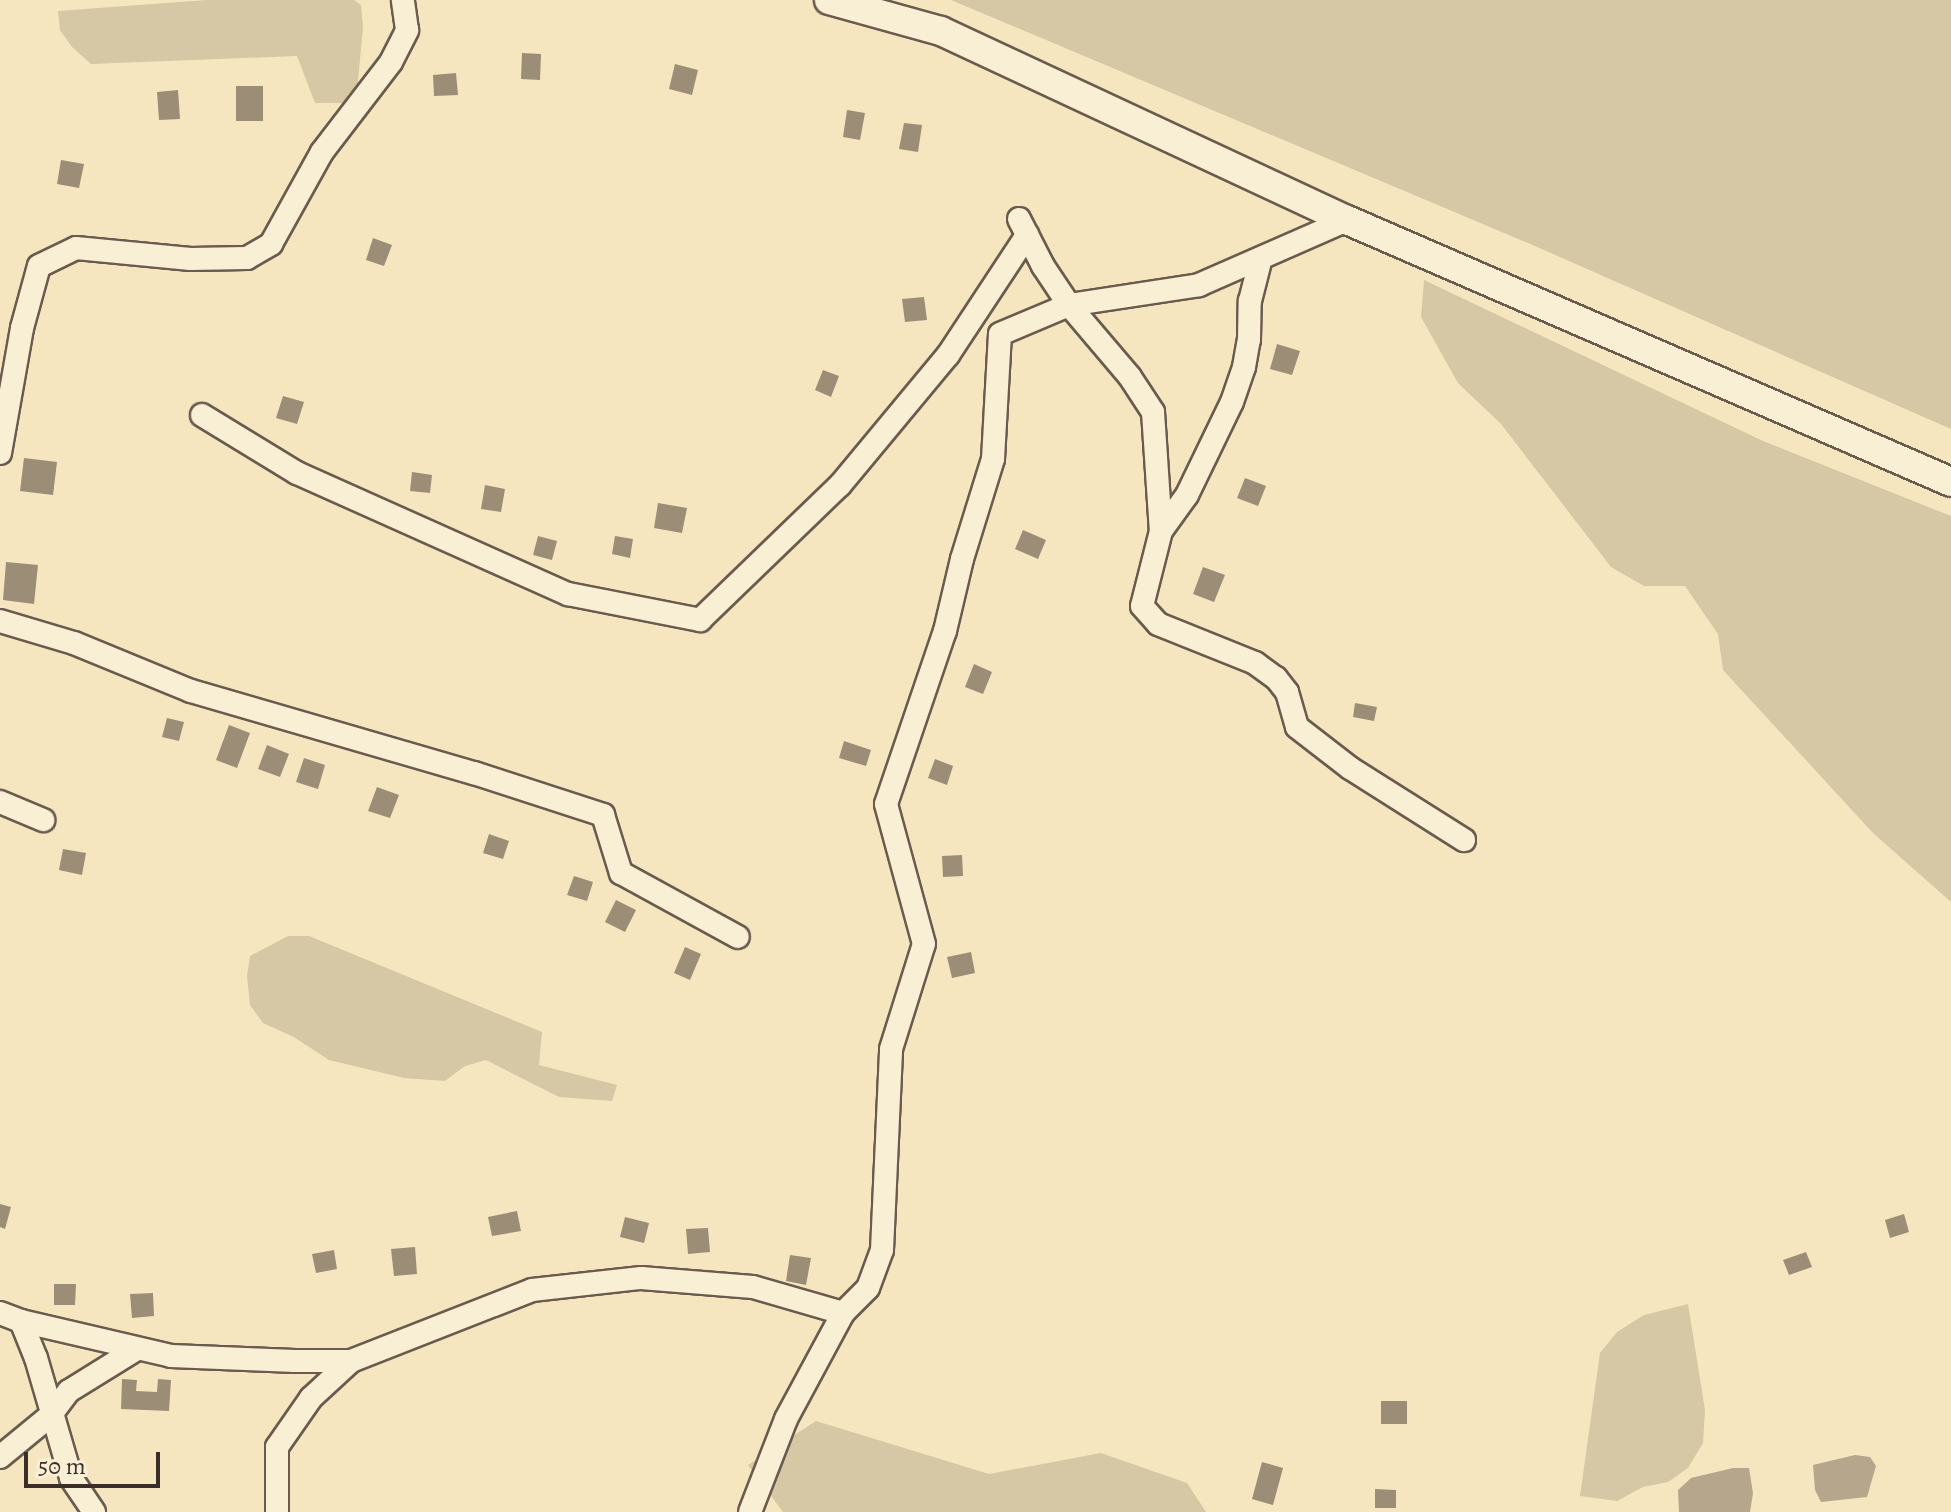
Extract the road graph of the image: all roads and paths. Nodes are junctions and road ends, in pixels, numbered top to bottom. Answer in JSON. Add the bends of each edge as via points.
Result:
{"nodes":[{"id":1,"x":403,"y":0,"type":"edge"},
{"id":2,"x":829,"y":0,"type":"edge"},
{"id":3,"x":1347,"y":220,"type":"junction"},
{"id":4,"x":1261,"y":258,"type":"junction"},
{"id":5,"x":1069,"y":305,"type":"junction"},
{"id":6,"x":202,"y":415,"type":"dead end"},
{"id":7,"x":0,"y":453,"type":"edge"},
{"id":8,"x":1951,"y":482,"type":"edge"},
{"id":9,"x":1161,"y":531,"type":"junction"},
{"id":10,"x":0,"y":621,"type":"edge"},
{"id":11,"x":0,"y":802,"type":"edge"},
{"id":12,"x":43,"y":820,"type":"dead end"},
{"id":13,"x":1464,"y":840,"type":"dead end"},
{"id":14,"x":738,"y":937,"type":"dead end"},
{"id":15,"x":843,"y":1313,"type":"junction"},
{"id":16,"x":10,"y":1317,"type":"edge"},
{"id":17,"x":135,"y":1350,"type":"junction"},
{"id":18,"x":351,"y":1361,"type":"junction"},
{"id":19,"x":50,"y":1416,"type":"junction"},
{"id":20,"x":0,"y":1457,"type":"edge"},
{"id":21,"x":94,"y":1512,"type":"edge"},
{"id":22,"x":277,"y":1512,"type":"edge"},
{"id":23,"x":750,"y":1512,"type":"edge"}],
"edges":[{"from":1,"to":7,"type":"street","via":[[407,30],[391,62],[322,152],[271,244],[247,258],[190,259],[76,248],[39,266]]},
{"from":2,"to":3,"type":"street","via":[[941,31]]},
{"from":3,"to":4,"type":"street"},
{"from":3,"to":8,"type":"street"},
{"from":4,"to":5,"type":"street","via":[[1199,285]]},
{"from":4,"to":9,"type":"street","via":[[1250,301],[1246,354],[1232,402],[1187,495]]},
{"from":5,"to":6,"type":"street","via":[[1023,227],[948,355],[840,485],[700,620],[568,594],[297,473]]},
{"from":5,"to":9,"type":"street","via":[[1153,412]]},
{"from":5,"to":15,"type":"street","via":[[1000,334],[993,459],[945,631],[886,804],[924,944],[891,1049],[882,1250],[868,1288]]},
{"from":9,"to":13,"type":"street","via":[[1142,606],[1158,624],[1255,663],[1287,692],[1297,727],[1350,768]]},
{"from":10,"to":14,"type":"street","via":[[74,643],[191,691],[603,815],[621,873]]},
{"from":11,"to":12,"type":"street"},
{"from":15,"to":18,"type":"street","via":[[753,1287],[641,1278],[532,1290]]},
{"from":15,"to":23,"type":"street","via":[[786,1419]]},
{"from":16,"to":17,"type":"street"},
{"from":16,"to":19,"type":"street","via":[[36,1358]]},
{"from":17,"to":18,"type":"street","via":[[185,1357]]},
{"from":17,"to":19,"type":"street","via":[[69,1391]]},
{"from":18,"to":22,"type":"street","via":[[311,1398],[277,1447]]},
{"from":19,"to":20,"type":"street"},
{"from":19,"to":21,"type":"street","via":[[71,1478]]}]}
